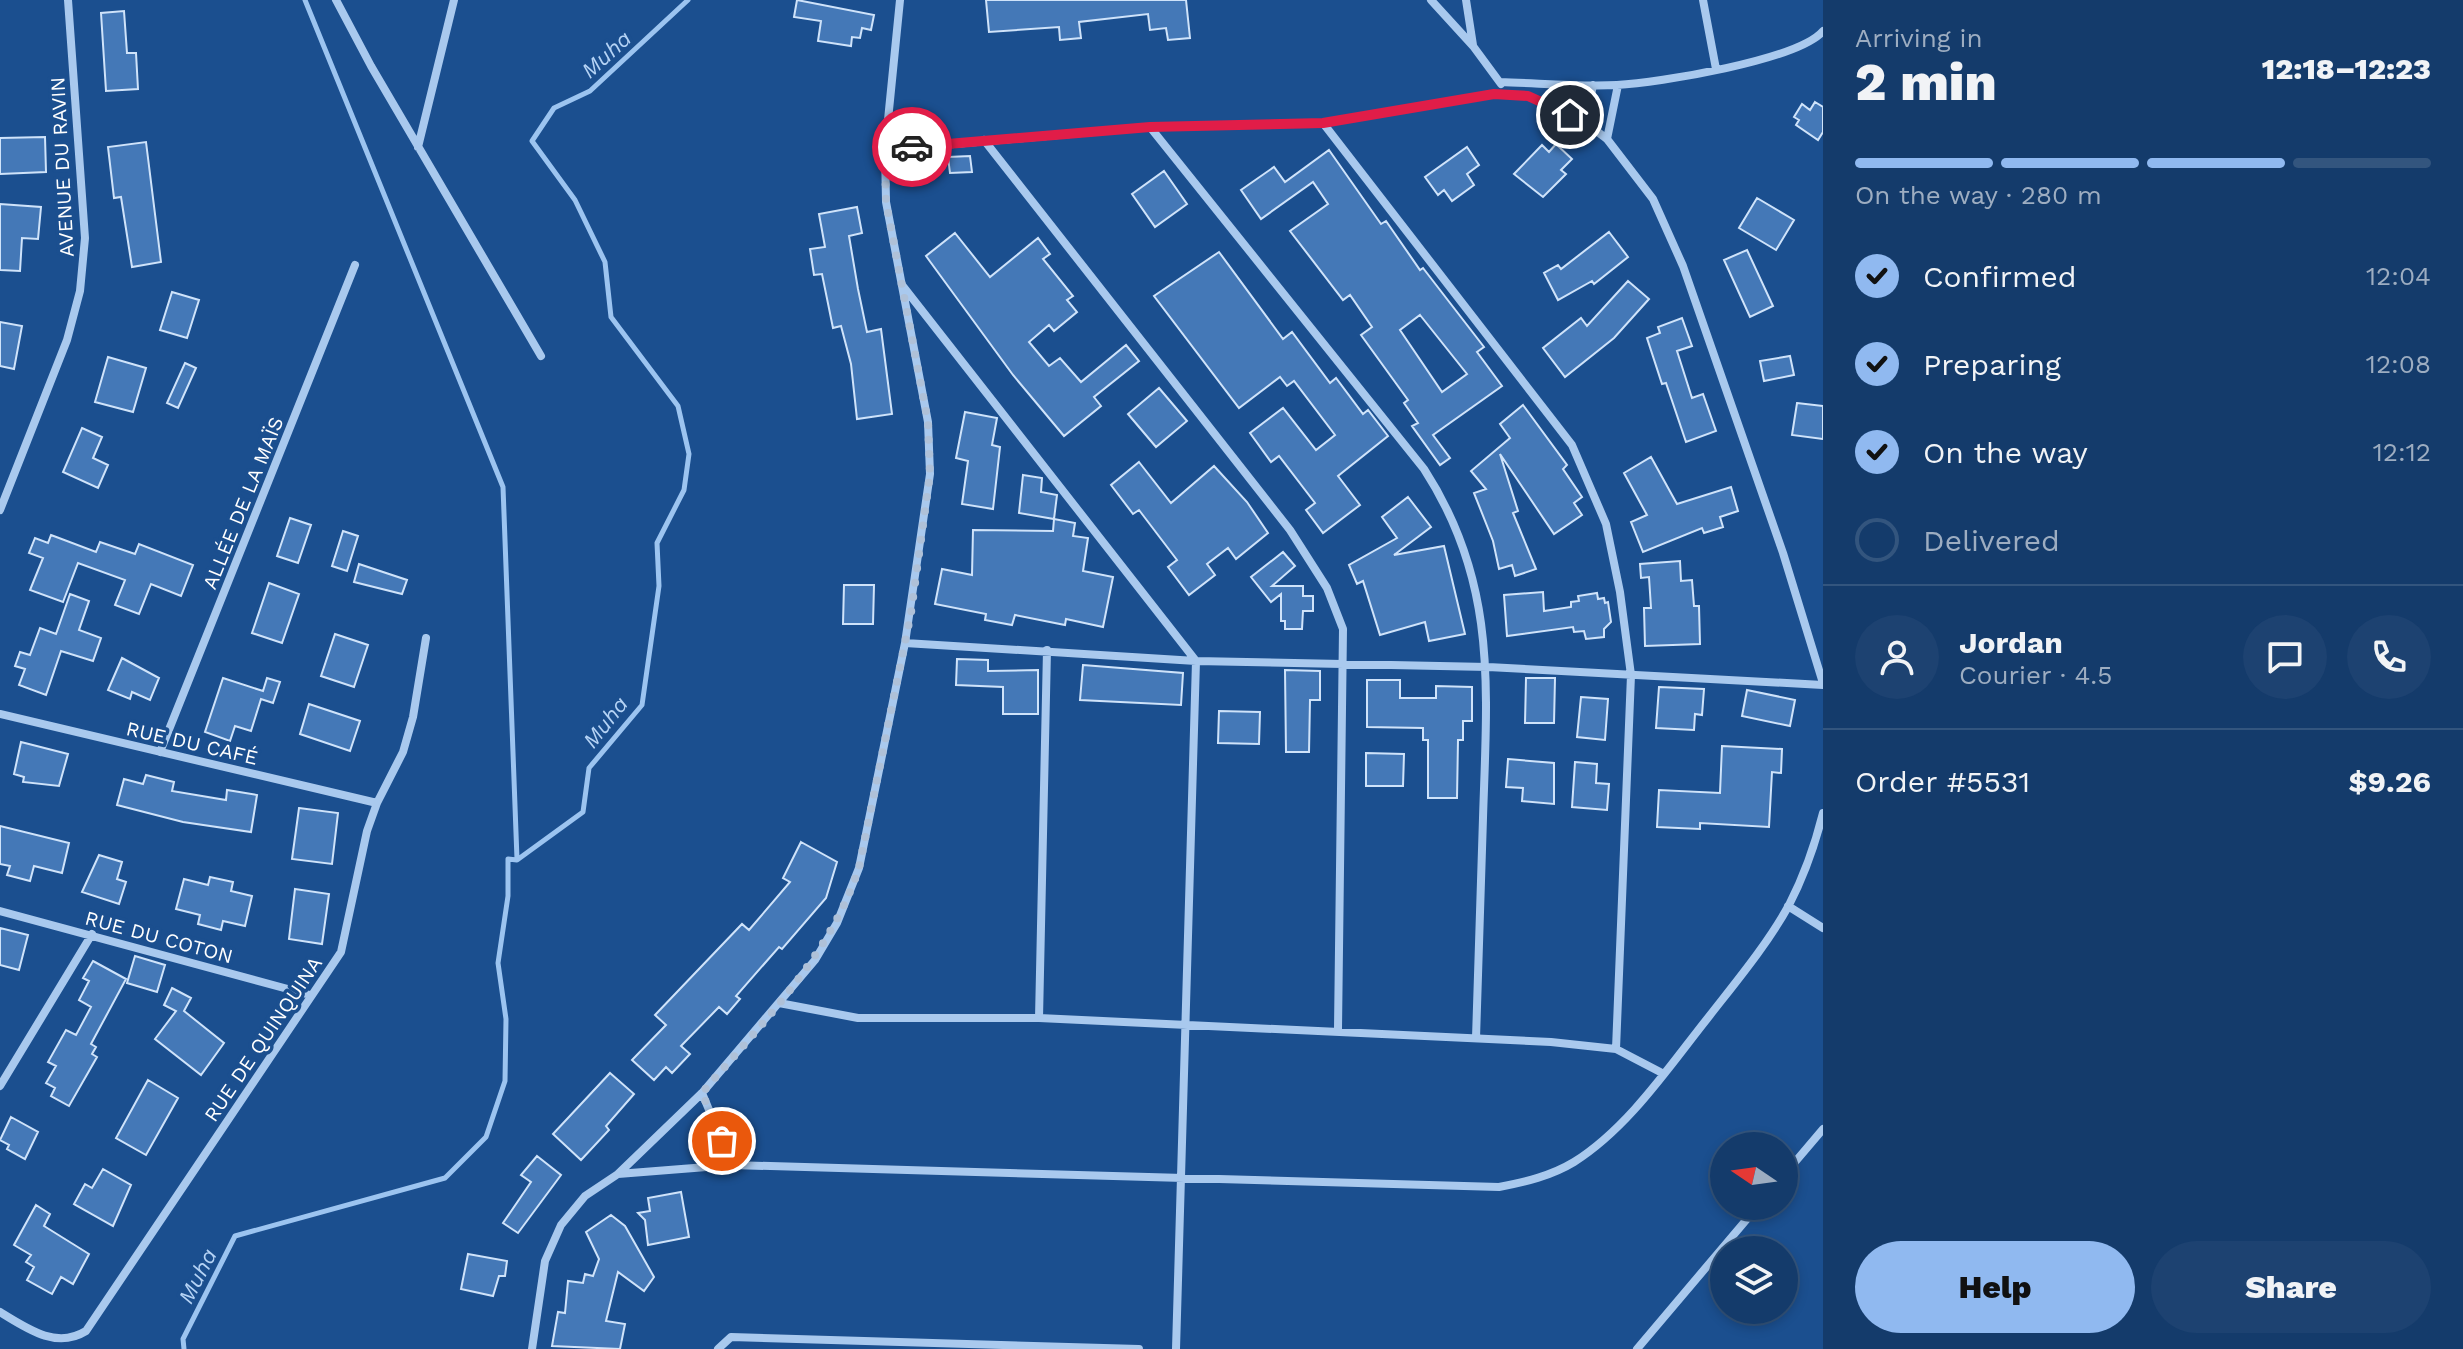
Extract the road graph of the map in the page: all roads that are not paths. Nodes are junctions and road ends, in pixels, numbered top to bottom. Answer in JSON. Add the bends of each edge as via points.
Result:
{"nodes":[{"id":1,"x":68,"y":0,"type":"edge"},
{"id":2,"x":336,"y":0,"type":"edge"},
{"id":3,"x":454,"y":0,"type":"edge"},
{"id":4,"x":900,"y":0,"type":"edge"},
{"id":5,"x":1431,"y":0,"type":"edge"},
{"id":6,"x":1466,"y":0,"type":"edge"},
{"id":7,"x":1703,"y":0,"type":"edge"},
{"id":8,"x":1823,"y":31,"type":"edge"},
{"id":9,"x":1820,"y":39,"type":"edge"},
{"id":10,"x":1473,"y":46,"type":"junction"},
{"id":11,"x":1716,"y":69,"type":"junction"},
{"id":12,"x":1500,"y":82,"type":"junction"},
{"id":13,"x":1593,"y":85,"type":"junction"},
{"id":14,"x":1618,"y":85,"type":"junction"},
{"id":15,"x":1509,"y":94,"type":"junction"},
{"id":16,"x":1323,"y":123,"type":"junction"},
{"id":17,"x":1586,"y":123,"type":"junction"},
{"id":18,"x":1150,"y":127,"type":"junction"},
{"id":19,"x":1607,"y":139,"type":"junction"},
{"id":20,"x":984,"y":140,"type":"junction"},
{"id":21,"x":418,"y":147,"type":"junction"},
{"id":22,"x":885,"y":150,"type":"junction"},
{"id":23,"x":355,"y":265,"type":"dead end"},
{"id":24,"x":899,"y":281,"type":"junction"},
{"id":25,"x":541,"y":356,"type":"dead end"},
{"id":26,"x":0,"y":510,"type":"edge"},
{"id":27,"x":426,"y":638,"type":"dead end"},
{"id":28,"x":905,"y":643,"type":"junction"},
{"id":29,"x":1047,"y":650,"type":"junction"},
{"id":30,"x":1196,"y":661,"type":"junction"},
{"id":31,"x":1345,"y":664,"type":"junction"},
{"id":32,"x":1488,"y":667,"type":"junction"},
{"id":33,"x":1631,"y":675,"type":"junction"},
{"id":34,"x":1823,"y":684,"type":"edge"},
{"id":35,"x":0,"y":714,"type":"edge"},
{"id":36,"x":160,"y":752,"type":"junction"},
{"id":37,"x":377,"y":803,"type":"junction"},
{"id":38,"x":1823,"y":813,"type":"edge"},
{"id":39,"x":1788,"y":906,"type":"junction"},
{"id":40,"x":0,"y":911,"type":"edge"},
{"id":41,"x":1823,"y":928,"type":"edge"},
{"id":42,"x":92,"y":934,"type":"junction"},
{"id":43,"x":310,"y":995,"type":"junction"},
{"id":44,"x":779,"y":1003,"type":"junction"},
{"id":45,"x":1039,"y":1018,"type":"junction"},
{"id":46,"x":1186,"y":1025,"type":"junction"},
{"id":47,"x":1338,"y":1029,"type":"junction"},
{"id":48,"x":1476,"y":1038,"type":"junction"},
{"id":49,"x":1616,"y":1049,"type":"junction"},
{"id":50,"x":1664,"y":1074,"type":"junction"},
{"id":51,"x":0,"y":1086,"type":"edge"},
{"id":52,"x":702,"y":1093,"type":"junction"},
{"id":53,"x":1823,"y":1129,"type":"edge"},
{"id":54,"x":1798,"y":1158,"type":"edge"},
{"id":55,"x":732,"y":1165,"type":"junction"},
{"id":56,"x":618,"y":1174,"type":"junction"},
{"id":57,"x":1182,"y":1177,"type":"junction"},
{"id":58,"x":1746,"y":1220,"type":"edge"},
{"id":59,"x":0,"y":1312,"type":"edge"},
{"id":60,"x":532,"y":1349,"type":"edge"},
{"id":61,"x":718,"y":1349,"type":"edge"},
{"id":62,"x":1139,"y":1349,"type":"edge"},
{"id":63,"x":1176,"y":1349,"type":"edge"},
{"id":64,"x":1637,"y":1349,"type":"edge"}],
"edges":[{"from":1,"to":26,"type":"street","name":"AVENUE DU RAVIN","via":[[85,238],[80,291],[67,340]]},
{"from":2,"to":21,"type":"street"},
{"from":3,"to":21,"type":"street"},
{"from":4,"to":22,"type":"street"},
{"from":5,"to":10,"type":"street"},
{"from":6,"to":10,"type":"street"},
{"from":7,"to":11,"type":"street"},
{"from":8,"to":9,"type":"street"},
{"from":9,"to":11,"type":"street"},
{"from":10,"to":12,"type":"street"},
{"from":11,"to":14,"type":"street"},
{"from":12,"to":13,"type":"street"},
{"from":12,"to":15,"type":"street"},
{"from":13,"to":14,"type":"street"},
{"from":13,"to":17,"type":"street"},
{"from":14,"to":19,"type":"street"},
{"from":15,"to":16,"type":"street"},
{"from":15,"to":17,"type":"street","via":[[1528,96]]},
{"from":16,"to":18,"type":"street"},
{"from":16,"to":33,"type":"street","via":[[1572,445],[1606,524]]},
{"from":17,"to":19,"type":"street"},
{"from":18,"to":20,"type":"street"},
{"from":18,"to":32,"type":"street","via":[[1424,469],[1447,505],[1465,549]]},
{"from":19,"to":34,"type":"street","via":[[1653,199],[1683,266]]},
{"from":20,"to":22,"type":"street"},
{"from":20,"to":31,"type":"street","via":[[1290,530],[1332,602],[1343,629]]},
{"from":21,"to":25,"type":"street"},
{"from":22,"to":24,"type":"street","via":[[886,202]]},
{"from":23,"to":36,"type":"street","name":"ALLÉE DE LA MAÏS"},
{"from":24,"to":28,"type":"street","via":[[928,422],[930,474]]},
{"from":24,"to":30,"type":"street"},
{"from":27,"to":37,"type":"street","name":"RUE DE QUINQUINA","via":[[403,752]]},
{"from":28,"to":29,"type":"street"},
{"from":28,"to":44,"type":"street","via":[[850,894],[815,960]]},
{"from":29,"to":30,"type":"street"},
{"from":29,"to":45,"type":"street"},
{"from":30,"to":31,"type":"street"},
{"from":30,"to":46,"type":"street"},
{"from":31,"to":32,"type":"street"},
{"from":31,"to":47,"type":"street"},
{"from":32,"to":33,"type":"street"},
{"from":32,"to":48,"type":"street"},
{"from":33,"to":34,"type":"street"},
{"from":33,"to":49,"type":"street"},
{"from":35,"to":36,"type":"street","name":"RUE DU CAFÉ"},
{"from":36,"to":37,"type":"street","name":"RUE DU CAFÉ"},
{"from":37,"to":43,"type":"street","name":"RUE DE QUINQUINA","via":[[341,952]]},
{"from":38,"to":39,"type":"street"},
{"from":39,"to":41,"type":"street"},
{"from":39,"to":50,"type":"street"},
{"from":40,"to":42,"type":"street","name":"RUE DU COTON"},
{"from":42,"to":43,"type":"street","name":"RUE DU COTON"},
{"from":42,"to":51,"type":"street"},
{"from":43,"to":59,"type":"street","name":"RUE DE QUINQUINA","via":[[86,1331],[64,1347]]},
{"from":44,"to":45,"type":"street","via":[[858,1018]]},
{"from":44,"to":52,"type":"street"},
{"from":45,"to":46,"type":"street"},
{"from":46,"to":47,"type":"street"},
{"from":46,"to":57,"type":"street"},
{"from":47,"to":48,"type":"street"},
{"from":48,"to":49,"type":"street"},
{"from":49,"to":50,"type":"street"},
{"from":50,"to":57,"type":"street","via":[[1613,1130],[1574,1162],[1535,1180],[1499,1187]]},
{"from":52,"to":55,"type":"street"},
{"from":52,"to":56,"type":"street"},
{"from":53,"to":54,"type":"street"},
{"from":55,"to":56,"type":"street"},
{"from":55,"to":57,"type":"street"},
{"from":56,"to":60,"type":"street","via":[[585,1196],[561,1225],[545,1261]]},
{"from":57,"to":63,"type":"street"},
{"from":58,"to":64,"type":"street"},
{"from":61,"to":62,"type":"street","via":[[731,1337]]}]}
